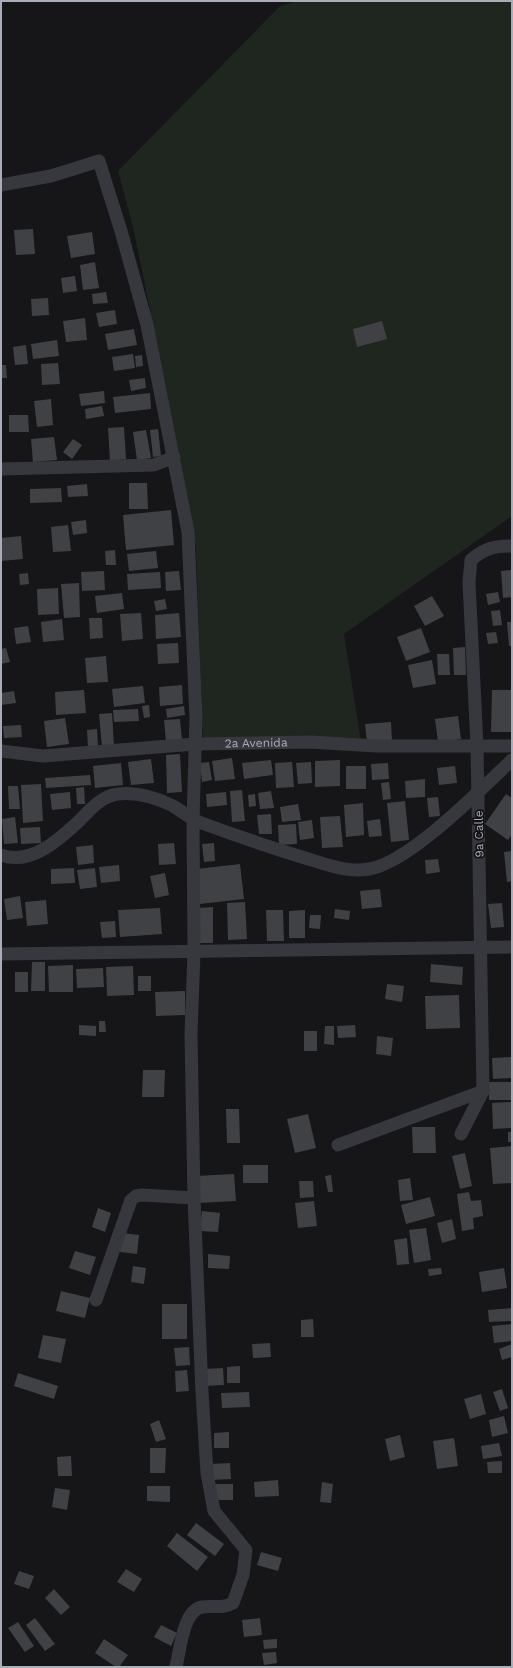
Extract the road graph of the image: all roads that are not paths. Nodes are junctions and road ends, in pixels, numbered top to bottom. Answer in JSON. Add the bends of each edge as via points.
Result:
{"nodes":[{"id":1,"x":1,"y":185,"type":"edge"},
{"id":2,"x":174,"y":457,"type":"junction"},
{"id":3,"x":1,"y":469,"type":"edge"},
{"id":4,"x":512,"y":546,"type":"edge"},
{"id":5,"x":195,"y":744,"type":"junction"},
{"id":6,"x":477,"y":746,"type":"junction"},
{"id":7,"x":512,"y":746,"type":"edge"},
{"id":8,"x":1,"y":751,"type":"edge"},
{"id":9,"x":512,"y":760,"type":"edge"},
{"id":10,"x":478,"y":792,"type":"junction"},
{"id":11,"x":193,"y":819,"type":"junction"},
{"id":12,"x":1,"y":855,"type":"edge"},
{"id":13,"x":481,"y":947,"type":"junction"},
{"id":14,"x":512,"y":947,"type":"edge"},
{"id":15,"x":194,"y":952,"type":"junction"},
{"id":16,"x":1,"y":954,"type":"edge"},
{"id":17,"x":483,"y":1091,"type":"junction"},
{"id":18,"x":461,"y":1134,"type":"dead end"},
{"id":19,"x":338,"y":1145,"type":"dead end"},
{"id":20,"x":194,"y":1198,"type":"junction"},
{"id":21,"x":96,"y":1300,"type":"dead end"},
{"id":22,"x":176,"y":1667,"type":"edge"}],
"edges":[{"from":1,"to":2,"type":"street","via":[[50,176],[99,161],[147,326]]},
{"from":2,"to":3,"type":"street","via":[[154,465]]},
{"from":2,"to":5,"type":"street","via":[[188,532]]},
{"from":4,"to":6,"type":"street","name":"9a Calle","via":[[482,550],[471,560],[469,582]]},
{"from":5,"to":6,"type":"street","name":"2a Avenida","via":[[310,742],[376,746]]},
{"from":5,"to":8,"type":"street","name":"2a Avenida","via":[[43,756]]},
{"from":5,"to":11,"type":"street"},
{"from":6,"to":7,"type":"street","name":"2a Avenida"},
{"from":6,"to":10,"type":"street","name":"9a Calle"},
{"from":9,"to":10,"type":"street"},
{"from":10,"to":11,"type":"street","via":[[419,843],[391,861],[370,869],[344,870],[251,841]]},
{"from":10,"to":13,"type":"street","name":"9a Calle"},
{"from":11,"to":12,"type":"street","via":[[173,806],[140,794],[116,794],[96,803],[61,838],[35,854],[12,859]]},
{"from":11,"to":15,"type":"street"},
{"from":13,"to":14,"type":"street"},
{"from":13,"to":15,"type":"street"},
{"from":13,"to":17,"type":"street","name":"9a Calle"},
{"from":15,"to":16,"type":"street"},
{"from":15,"to":20,"type":"street","via":[[191,1034]]},
{"from":17,"to":18,"type":"street","name":"9a Calle"},
{"from":17,"to":19,"type":"street"},
{"from":20,"to":21,"type":"street","via":[[142,1195],[131,1200]]},
{"from":20,"to":22,"type":"street","via":[[202,1392],[210,1492],[214,1511],[246,1550],[243,1575],[233,1604],[227,1607],[201,1607],[191,1612]]}]}
